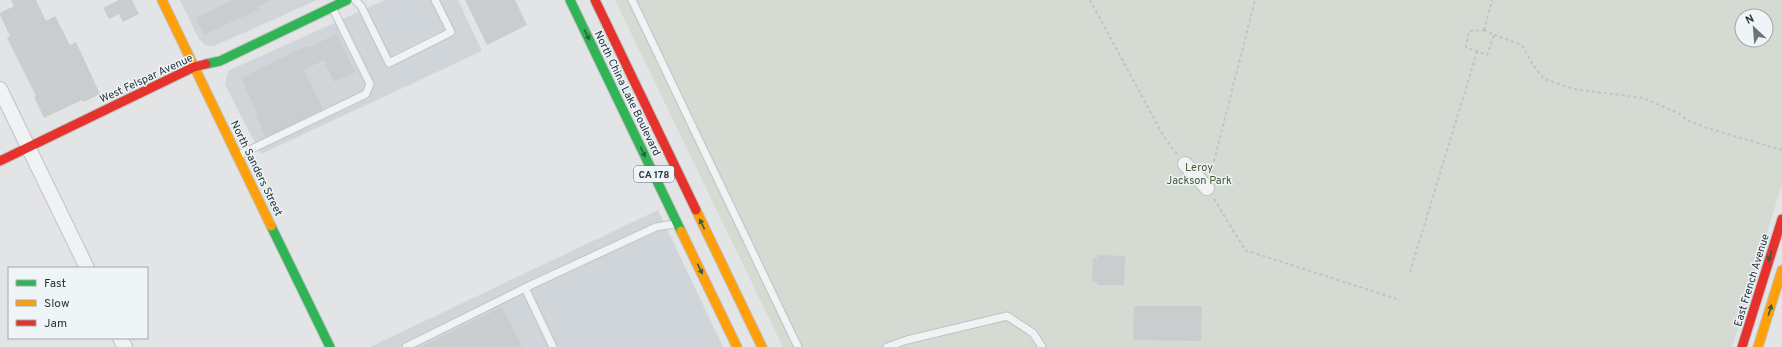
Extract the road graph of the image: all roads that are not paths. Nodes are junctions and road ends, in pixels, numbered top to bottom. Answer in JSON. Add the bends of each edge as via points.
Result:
{"nodes":[{"id":1,"x":162,"y":0,"type":"edge"},
{"id":2,"x":347,"y":0,"type":"edge"},
{"id":3,"x":355,"y":0,"type":"edge"},
{"id":4,"x":435,"y":0,"type":"edge"},
{"id":5,"x":570,"y":0,"type":"edge"},
{"id":6,"x":606,"y":0,"type":"edge"},
{"id":7,"x":632,"y":0,"type":"edge"},
{"id":8,"x":596,"y":2,"type":"edge"},
{"id":9,"x":332,"y":7,"type":"junction"},
{"id":10,"x":194,"y":68,"type":"junction"},
{"id":11,"x":0,"y":88,"type":"edge"},
{"id":12,"x":29,"y":148,"type":"junction"},
{"id":13,"x":238,"y":156,"type":"junction"},
{"id":14,"x":0,"y":161,"type":"edge"},
{"id":15,"x":1185,"y":164,"type":"road end"},
{"id":16,"x":1207,"y":188,"type":"road end"},
{"id":17,"x":1782,"y":219,"type":"edge"},
{"id":18,"x":688,"y":222,"type":"dead end"},
{"id":19,"x":678,"y":224,"type":"junction"},
{"id":20,"x":87,"y":267,"type":"edge"},
{"id":21,"x":1782,"y":270,"type":"edge"},
{"id":22,"x":525,"y":288,"type":"junction"},
{"id":23,"x":724,"y":290,"type":"dead end"},
{"id":24,"x":743,"y":309,"type":"junction"},
{"id":25,"x":330,"y":347,"type":"edge"},
{"id":26,"x":406,"y":347,"type":"edge"},
{"id":27,"x":553,"y":347,"type":"edge"},
{"id":28,"x":738,"y":347,"type":"edge"},
{"id":29,"x":762,"y":347,"type":"edge"},
{"id":30,"x":798,"y":347,"type":"edge"},
{"id":31,"x":887,"y":347,"type":"edge"},
{"id":32,"x":1042,"y":347,"type":"edge"},
{"id":33,"x":1742,"y":347,"type":"edge"},
{"id":34,"x":1758,"y":347,"type":"edge"}],
"edges":[{"from":1,"to":10,"type":"street","name":"North Sanders Street"},
{"from":2,"to":9,"type":"street","name":"West Felspar Avenue"},
{"from":3,"to":4,"type":"lane","via":[[361,6],[389,63],[451,32]]},
{"from":5,"to":19,"type":"street","name":"North China Lake Boulevard","number":"CA 178","one_way":true},
{"from":6,"to":8,"type":"lane"},
{"from":7,"to":30,"type":"lane"},
{"from":24,"to":8,"type":"street","name":"North China Lake Boulevard","number":"CA 178","one_way":true},
{"from":9,"to":10,"type":"street","name":"West Felspar Avenue","via":[[220,61]]},
{"from":9,"to":13,"type":"lane","via":[[370,84],[366,94]]},
{"from":10,"to":12,"type":"street","name":"West Felspar Avenue"},
{"from":10,"to":13,"type":"street","name":"North Sanders Street"},
{"from":11,"to":12,"type":"street"},
{"from":12,"to":14,"type":"street","name":"West Felspar Avenue"},
{"from":12,"to":20,"type":"street"},
{"from":13,"to":25,"type":"street","name":"North Sanders Street"},
{"from":15,"to":16,"type":"street"},
{"from":17,"to":33,"type":"street","name":"East French Avenue","one_way":true},
{"from":18,"to":19,"type":"street"},
{"from":19,"to":22,"type":"lane","via":[[656,226]]},
{"from":19,"to":28,"type":"street","name":"North China Lake Boulevard","number":"CA 178","one_way":true},
{"from":34,"to":21,"type":"street","one_way":true},
{"from":22,"to":26,"type":"lane"},
{"from":22,"to":27,"type":"lane"},
{"from":23,"to":24,"type":"street"},
{"from":24,"to":29,"type":"street","name":"North China Lake Boulevard","number":"CA 178"},
{"from":31,"to":32,"type":"lane","via":[[1007,316],[1033,333]]}]}
